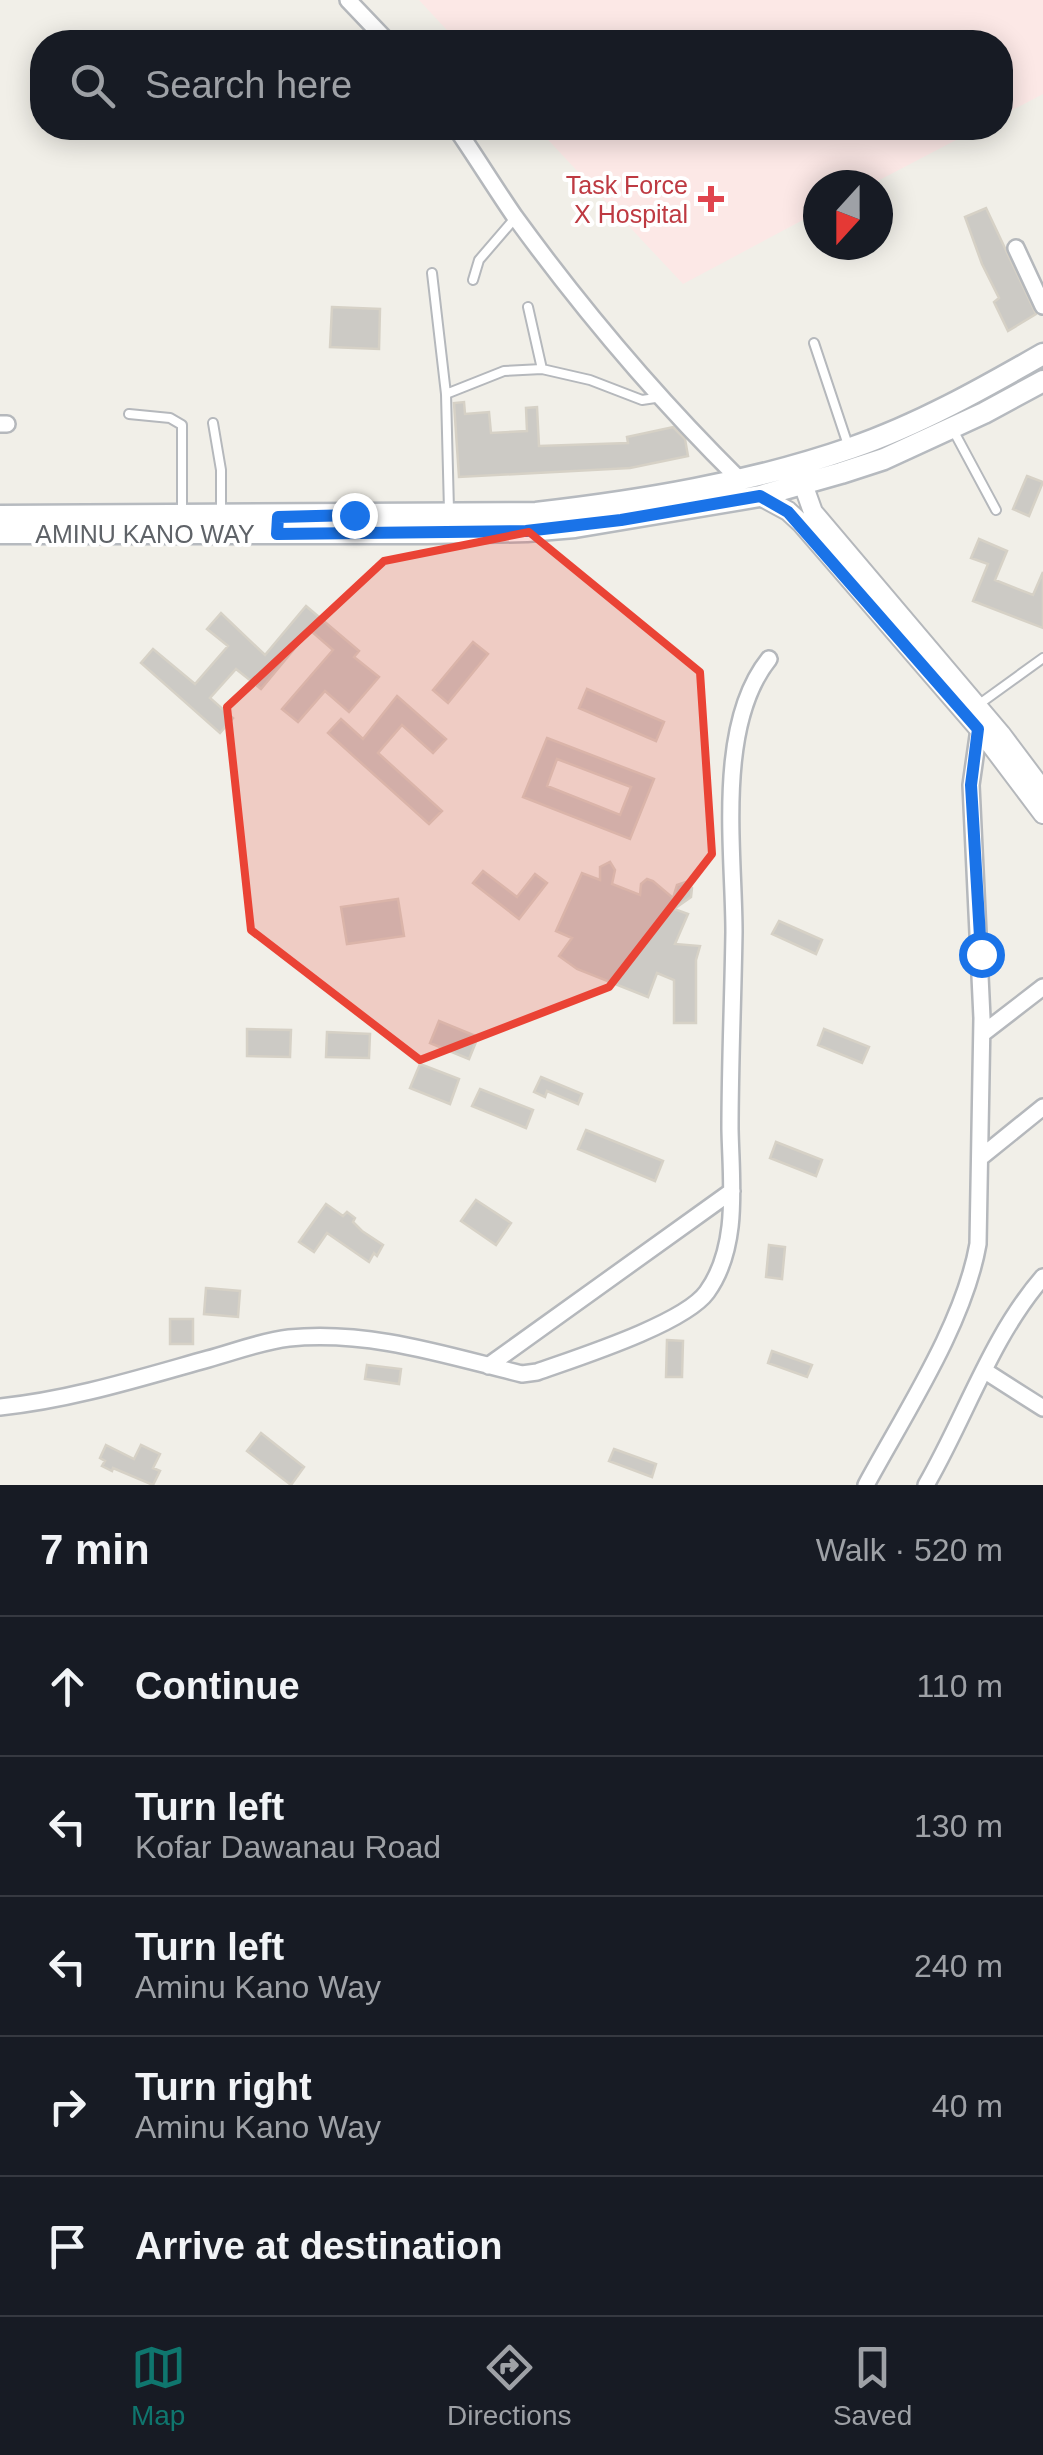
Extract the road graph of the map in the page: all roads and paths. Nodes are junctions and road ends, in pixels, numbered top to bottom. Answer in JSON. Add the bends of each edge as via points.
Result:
{"nodes":[{"id":1,"x":348,"y":0,"type":"edge"},
{"id":2,"x":377,"y":30,"type":"edge"},
{"id":3,"x":464,"y":140,"type":"edge"},
{"id":4,"x":516,"y":217,"type":"junction"},
{"id":5,"x":1016,"y":248,"type":"dead end"},
{"id":6,"x":432,"y":273,"type":"dead end"},
{"id":7,"x":473,"y":280,"type":"dead end"},
{"id":8,"x":1043,"y":306,"type":"edge"},
{"id":9,"x":528,"y":308,"type":"dead end"},
{"id":10,"x":814,"y":343,"type":"dead end"},
{"id":11,"x":1043,"y":354,"type":"edge"},
{"id":12,"x":542,"y":368,"type":"junction"},
{"id":13,"x":1043,"y":382,"type":"edge"},
{"id":14,"x":446,"y":394,"type":"junction"},
{"id":15,"x":662,"y":397,"type":"junction"},
{"id":16,"x":129,"y":414,"type":"dead end"},
{"id":17,"x":213,"y":423,"type":"dead end"},
{"id":18,"x":952,"y":428,"type":"junction"},
{"id":19,"x":849,"y":448,"type":"junction"},
{"id":20,"x":738,"y":480,"type":"junction"},
{"id":21,"x":802,"y":484,"type":"junction"},
{"id":22,"x":760,"y":496,"type":"junction"},
{"id":23,"x":996,"y":510,"type":"dead end"},
{"id":24,"x":450,"y":514,"type":"junction"},
{"id":25,"x":0,"y":516,"type":"edge"},
{"id":26,"x":182,"y":516,"type":"junction"},
{"id":27,"x":221,"y":516,"type":"junction"},
{"id":28,"x":277,"y":525,"type":"junction"},
{"id":29,"x":0,"y":533,"type":"edge"},
{"id":30,"x":1043,"y":658,"type":"edge"},
{"id":31,"x":769,"y":659,"type":"dead end"},
{"id":32,"x":977,"y":706,"type":"junction"},
{"id":33,"x":978,"y":729,"type":"junction"},
{"id":34,"x":1043,"y":790,"type":"edge"},
{"id":35,"x":1043,"y":814,"type":"edge"},
{"id":36,"x":1043,"y":987,"type":"edge"},
{"id":37,"x":982,"y":1034,"type":"junction"},
{"id":38,"x":1043,"y":1107,"type":"edge"},
{"id":39,"x":980,"y":1158,"type":"junction"},
{"id":40,"x":732,"y":1192,"type":"junction"},
{"id":41,"x":1043,"y":1277,"type":"edge"},
{"id":42,"x":488,"y":1366,"type":"junction"},
{"id":43,"x":985,"y":1371,"type":"junction"},
{"id":44,"x":0,"y":1407,"type":"edge"},
{"id":45,"x":1043,"y":1408,"type":"edge"},
{"id":46,"x":866,"y":1485,"type":"edge"},
{"id":47,"x":926,"y":1485,"type":"edge"}],
"edges":[{"from":1,"to":2,"type":"street"},
{"from":3,"to":4,"type":"street"},
{"from":4,"to":7,"type":"lane","via":[[479,260]]},
{"from":4,"to":15,"type":"street"},
{"from":5,"to":8,"type":"street"},
{"from":6,"to":14,"type":"lane"},
{"from":9,"to":12,"type":"lane"},
{"from":10,"to":19,"type":"lane"},
{"from":11,"to":19,"type":"main road","name":"AMINU KANO WAY"},
{"from":12,"to":14,"type":"lane","via":[[504,370]]},
{"from":12,"to":15,"type":"lane","via":[[636,398]]},
{"from":13,"to":18,"type":"main road","name":"AMINU KANO WAY"},
{"from":14,"to":24,"type":"lane"},
{"from":15,"to":20,"type":"street"},
{"from":16,"to":26,"type":"lane","via":[[182,425]]},
{"from":17,"to":27,"type":"lane"},
{"from":18,"to":21,"type":"main road","name":"AMINU KANO WAY"},
{"from":18,"to":23,"type":"lane"},
{"from":19,"to":20,"type":"main road","name":"AMINU KANO WAY"},
{"from":20,"to":24,"type":"main road","name":"AMINU KANO WAY","via":[[570,509]]},
{"from":21,"to":22,"type":"main road","name":"AMINU KANO WAY"},
{"from":21,"to":32,"type":"street","via":[[813,512]]},
{"from":22,"to":28,"type":"main road","name":"AMINU KANO WAY","via":[[526,531]]},
{"from":22,"to":33,"type":"street","via":[[802,524]]},
{"from":24,"to":28,"type":"main road","name":"AMINU KANO WAY"},
{"from":25,"to":26,"type":"main road","name":"AMINU KANO WAY"},
{"from":26,"to":27,"type":"main road","name":"AMINU KANO WAY"},
{"from":27,"to":28,"type":"main road","name":"AMINU KANO WAY"},
{"from":28,"to":29,"type":"main road","name":"AMINU KANO WAY"},
{"from":30,"to":32,"type":"lane"},
{"from":31,"to":40,"type":"street","via":[[745,710],[730,781]]},
{"from":32,"to":34,"type":"street"},
{"from":33,"to":35,"type":"street"},
{"from":33,"to":37,"type":"street","via":[[971,785]]},
{"from":36,"to":37,"type":"street"},
{"from":37,"to":39,"type":"street"},
{"from":38,"to":39,"type":"street"},
{"from":39,"to":46,"type":"street","via":[[974,1266],[953,1322]]},
{"from":40,"to":42,"type":"street"},
{"from":40,"to":42,"type":"street","via":[[730,1230],[715,1277],[699,1300],[537,1372]]},
{"from":41,"to":43,"type":"street","via":[[1015,1310]]},
{"from":42,"to":44,"type":"street","via":[[381,1340],[284,1338],[112,1386]]},
{"from":43,"to":45,"type":"street"},
{"from":43,"to":47,"type":"street"}]}
